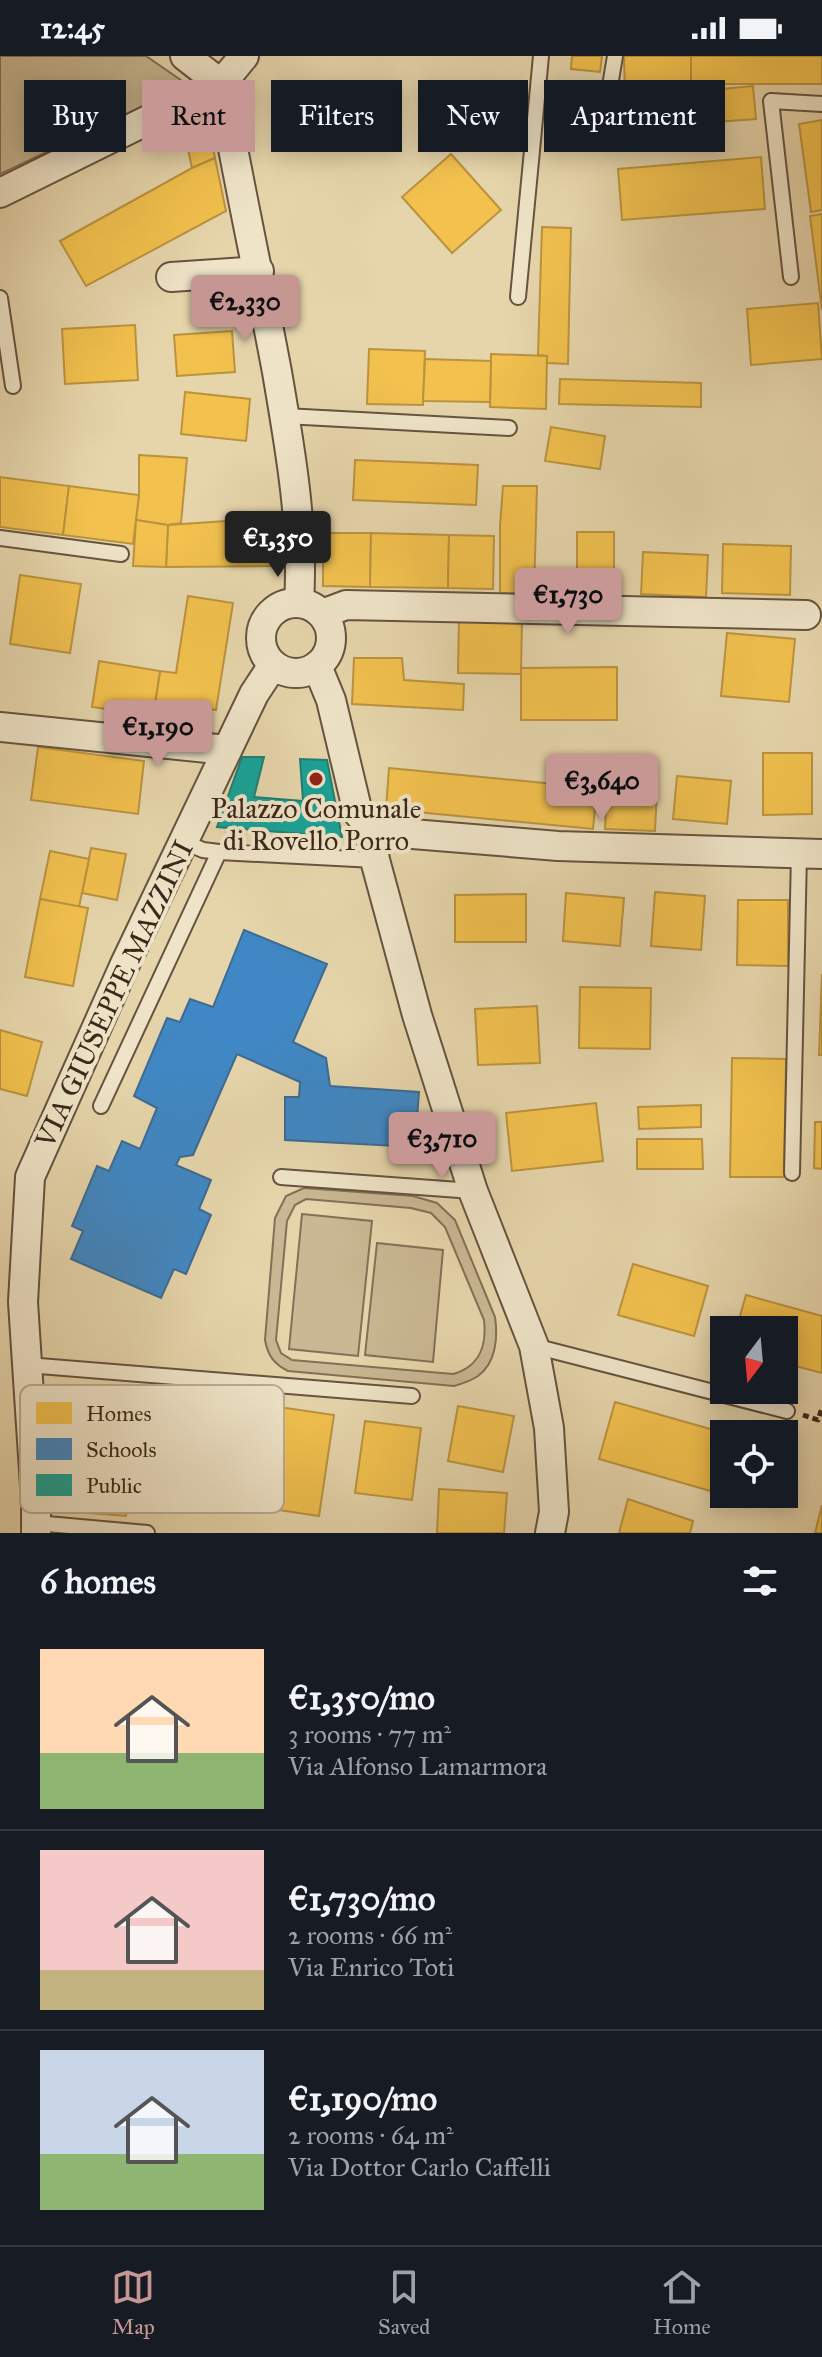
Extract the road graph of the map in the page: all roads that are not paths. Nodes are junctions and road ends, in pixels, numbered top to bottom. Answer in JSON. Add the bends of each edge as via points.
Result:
{"nodes":[{"id":1,"x":185,"y":56,"type":"edge"},
{"id":2,"x":244,"y":56,"type":"edge"},
{"id":3,"x":541,"y":56,"type":"edge"},
{"id":4,"x":615,"y":56,"type":"edge"},
{"id":5,"x":216,"y":80,"type":"edge"},
{"id":6,"x":224,"y":80,"type":"edge"},
{"id":7,"x":611,"y":80,"type":"edge"},
{"id":8,"x":822,"y":104,"type":"edge"},
{"id":9,"x":142,"y":123,"type":"edge"},
{"id":10,"x":235,"y":152,"type":"edge"},
{"id":11,"x":0,"y":193,"type":"edge"},
{"id":12,"x":259,"y":271,"type":"junction"},
{"id":13,"x":171,"y":277,"type":"dead end"},
{"id":14,"x":791,"y":277,"type":"dead end"},
{"id":15,"x":518,"y":297,"type":"dead end"},
{"id":16,"x":0,"y":298,"type":"edge"},
{"id":17,"x":13,"y":386,"type":"dead end"},
{"id":18,"x":285,"y":416,"type":"junction"},
{"id":19,"x":509,"y":428,"type":"dead end"},
{"id":20,"x":0,"y":538,"type":"edge"},
{"id":21,"x":121,"y":554,"type":"dead end"},
{"id":22,"x":310,"y":608,"type":"junction"},
{"id":23,"x":806,"y":615,"type":"dead end"},
{"id":24,"x":273,"y":665,"type":"junction"},
{"id":25,"x":317,"y":666,"type":"junction"},
{"id":26,"x":0,"y":727,"type":"edge"},
{"id":27,"x":227,"y":750,"type":"junction"},
{"id":28,"x":369,"y":826,"type":"junction"},
{"id":29,"x":184,"y":842,"type":"junction"},
{"id":30,"x":219,"y":852,"type":"junction"},
{"id":31,"x":810,"y":854,"type":"edge"},
{"id":32,"x":375,"y":860,"type":"junction"},
{"id":33,"x":101,"y":1106,"type":"dead end"},
{"id":34,"x":792,"y":1173,"type":"dead end"},
{"id":35,"x":281,"y":1177,"type":"dead end"},
{"id":36,"x":473,"y":1191,"type":"junction"},
{"id":37,"x":534,"y":1346,"type":"junction"},
{"id":38,"x":27,"y":1365,"type":"junction"},
{"id":39,"x":28,"y":1385,"type":"edge"},
{"id":40,"x":275,"y":1385,"type":"edge"},
{"id":41,"x":284,"y":1386,"type":"edge"},
{"id":42,"x":412,"y":1396,"type":"dead end"},
{"id":43,"x":787,"y":1411,"type":"dead end"},
{"id":44,"x":36,"y":1528,"type":"edge"},
{"id":45,"x":147,"y":1533,"type":"edge"},
{"id":46,"x":550,"y":1533,"type":"edge"}],
"edges":[{"from":1,"to":5,"type":"street"},
{"from":2,"to":6,"type":"street"},
{"from":3,"to":15,"type":"lane"},
{"from":4,"to":7,"type":"lane"},
{"from":8,"to":14,"type":"lane","via":[[771,101]]},
{"from":9,"to":11,"type":"street"},
{"from":10,"to":12,"type":"street"},
{"from":12,"to":13,"type":"street"},
{"from":12,"to":18,"type":"street"},
{"from":16,"to":17,"type":"lane"},
{"from":18,"to":19,"type":"lane"},
{"from":18,"to":22,"type":"street","via":[[301,572]]},
{"from":20,"to":21,"type":"lane"},
{"from":22,"to":23,"type":"street"},
{"from":22,"to":24,"type":"street","via":[[288,603],[263,624],[261,646]]},
{"from":22,"to":25,"type":"street","via":[[328,624],[331,635],[330,647]]},
{"from":24,"to":25,"type":"street","via":[[294,673]]},
{"from":24,"to":27,"type":"street","name":"VIA GIUSEPPE MAZZINI"},
{"from":25,"to":28,"type":"street","via":[[331,700],[358,813]]},
{"from":26,"to":27,"type":"street"},
{"from":27,"to":29,"type":"street","name":"VIA GIUSEPPE MAZZINI"},
{"from":28,"to":31,"type":"street","via":[[387,833],[558,846]]},
{"from":28,"to":32,"type":"street"},
{"from":29,"to":30,"type":"lane"},
{"from":29,"to":38,"type":"street","name":"VIA GIUSEPPE MAZZINI","via":[[30,1177],[23,1302]]},
{"from":30,"to":32,"type":"lane"},
{"from":30,"to":33,"type":"lane"},
{"from":31,"to":34,"type":"lane"},
{"from":32,"to":36,"type":"street"},
{"from":35,"to":36,"type":"lane"},
{"from":36,"to":37,"type":"street"},
{"from":37,"to":43,"type":"lane"},
{"from":37,"to":46,"type":"street","via":[[549,1428],[554,1512]]},
{"from":38,"to":39,"type":"street","name":"VIA GIUSEPPE MAZZINI"},
{"from":38,"to":40,"type":"lane"},
{"from":41,"to":42,"type":"lane"},
{"from":44,"to":45,"type":"lane"}]}
